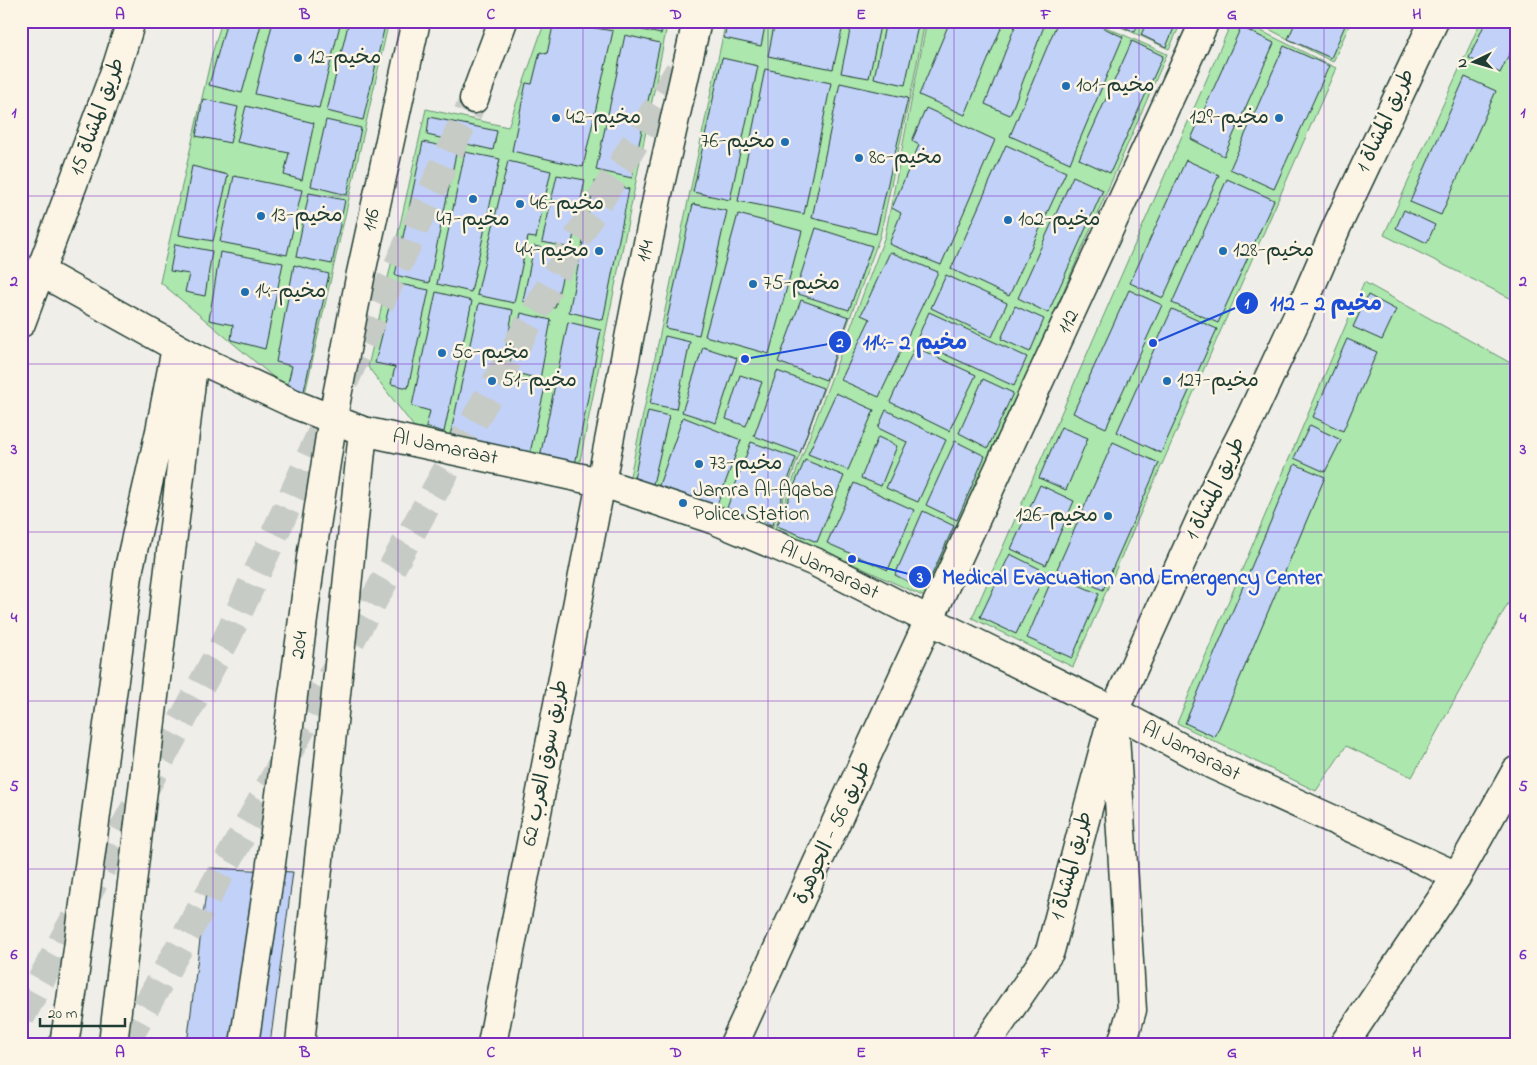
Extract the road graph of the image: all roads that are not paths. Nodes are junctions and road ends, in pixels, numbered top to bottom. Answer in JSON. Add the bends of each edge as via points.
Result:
{"nodes":[{"id":1,"x":131,"y":21,"type":"edge"},
{"id":2,"x":416,"y":21,"type":"edge"},
{"id":3,"x":503,"y":21,"type":"edge"},
{"id":4,"x":697,"y":21,"type":"edge"},
{"id":5,"x":1205,"y":21,"type":"edge"},
{"id":6,"x":1434,"y":21,"type":"edge"},
{"id":7,"x":474,"y":99,"type":"tunnel mouth"},
{"id":8,"x":41,"y":272,"type":"junction"},
{"id":9,"x":21,"y":323,"type":"edge"},
{"id":10,"x":185,"y":352,"type":"junction"},
{"id":11,"x":332,"y":419,"type":"junction"},
{"id":12,"x":363,"y":431,"type":"junction"},
{"id":13,"x":600,"y":482,"type":"junction"},
{"id":14,"x":931,"y":621,"type":"junction"},
{"id":15,"x":1114,"y":710,"type":"junction"},
{"id":16,"x":1516,"y":772,"type":"edge"},
{"id":17,"x":1457,"y":876,"type":"junction"},
{"id":18,"x":64,"y":1044,"type":"edge"},
{"id":19,"x":112,"y":1044,"type":"edge"},
{"id":20,"x":244,"y":1044,"type":"edge"},
{"id":21,"x":300,"y":1044,"type":"edge"},
{"id":22,"x":492,"y":1044,"type":"edge"},
{"id":23,"x":734,"y":1044,"type":"edge"},
{"id":24,"x":986,"y":1044,"type":"edge"},
{"id":25,"x":1122,"y":1044,"type":"edge"},
{"id":26,"x":1344,"y":1044,"type":"edge"}],
"edges":[{"from":1,"to":8,"type":"street","name":"طريق المشاة 15","via":[[118,66]]},
{"from":2,"to":11,"type":"street","name":"116"},
{"from":3,"to":7,"type":"street"},
{"from":4,"to":13,"type":"street","name":"114","via":[[659,189]]},
{"from":5,"to":14,"type":"street","name":"112"},
{"from":6,"to":15,"type":"street","name":"طريق المشاة 1","via":[[1336,226]]},
{"from":8,"to":9,"type":"street","name":"طريق المشاة 15"},
{"from":8,"to":10,"type":"street","name":"Al Jamaraat"},
{"from":10,"to":11,"type":"street","name":"Al Jamaraat"},
{"from":10,"to":18,"type":"street","via":[[160,431],[129,568]]},
{"from":10,"to":19,"type":"street"},
{"from":11,"to":12,"type":"street","name":"Al Jamaraat"},
{"from":11,"to":20,"type":"street","name":"204"},
{"from":12,"to":13,"type":"street","name":"Al Jamaraat"},
{"from":12,"to":21,"type":"street"},
{"from":13,"to":14,"type":"street","name":"Al Jamaraat","via":[[715,520],[816,562]]},
{"from":13,"to":22,"type":"street","name":"طريق سوق العرب 62"},
{"from":14,"to":15,"type":"street","name":"Al Jamaraat"},
{"from":14,"to":23,"type":"street","name":"طريق 56 - الجوهرة"},
{"from":15,"to":17,"type":"street","name":"Al Jamaraat","via":[[1213,765]]},
{"from":15,"to":24,"type":"street","name":"طريق المشاة 1","via":[[1050,951]]},
{"from":15,"to":25,"type":"street","via":[[1132,1010]]},
{"from":16,"to":17,"type":"street"},
{"from":17,"to":26,"type":"street"}]}
